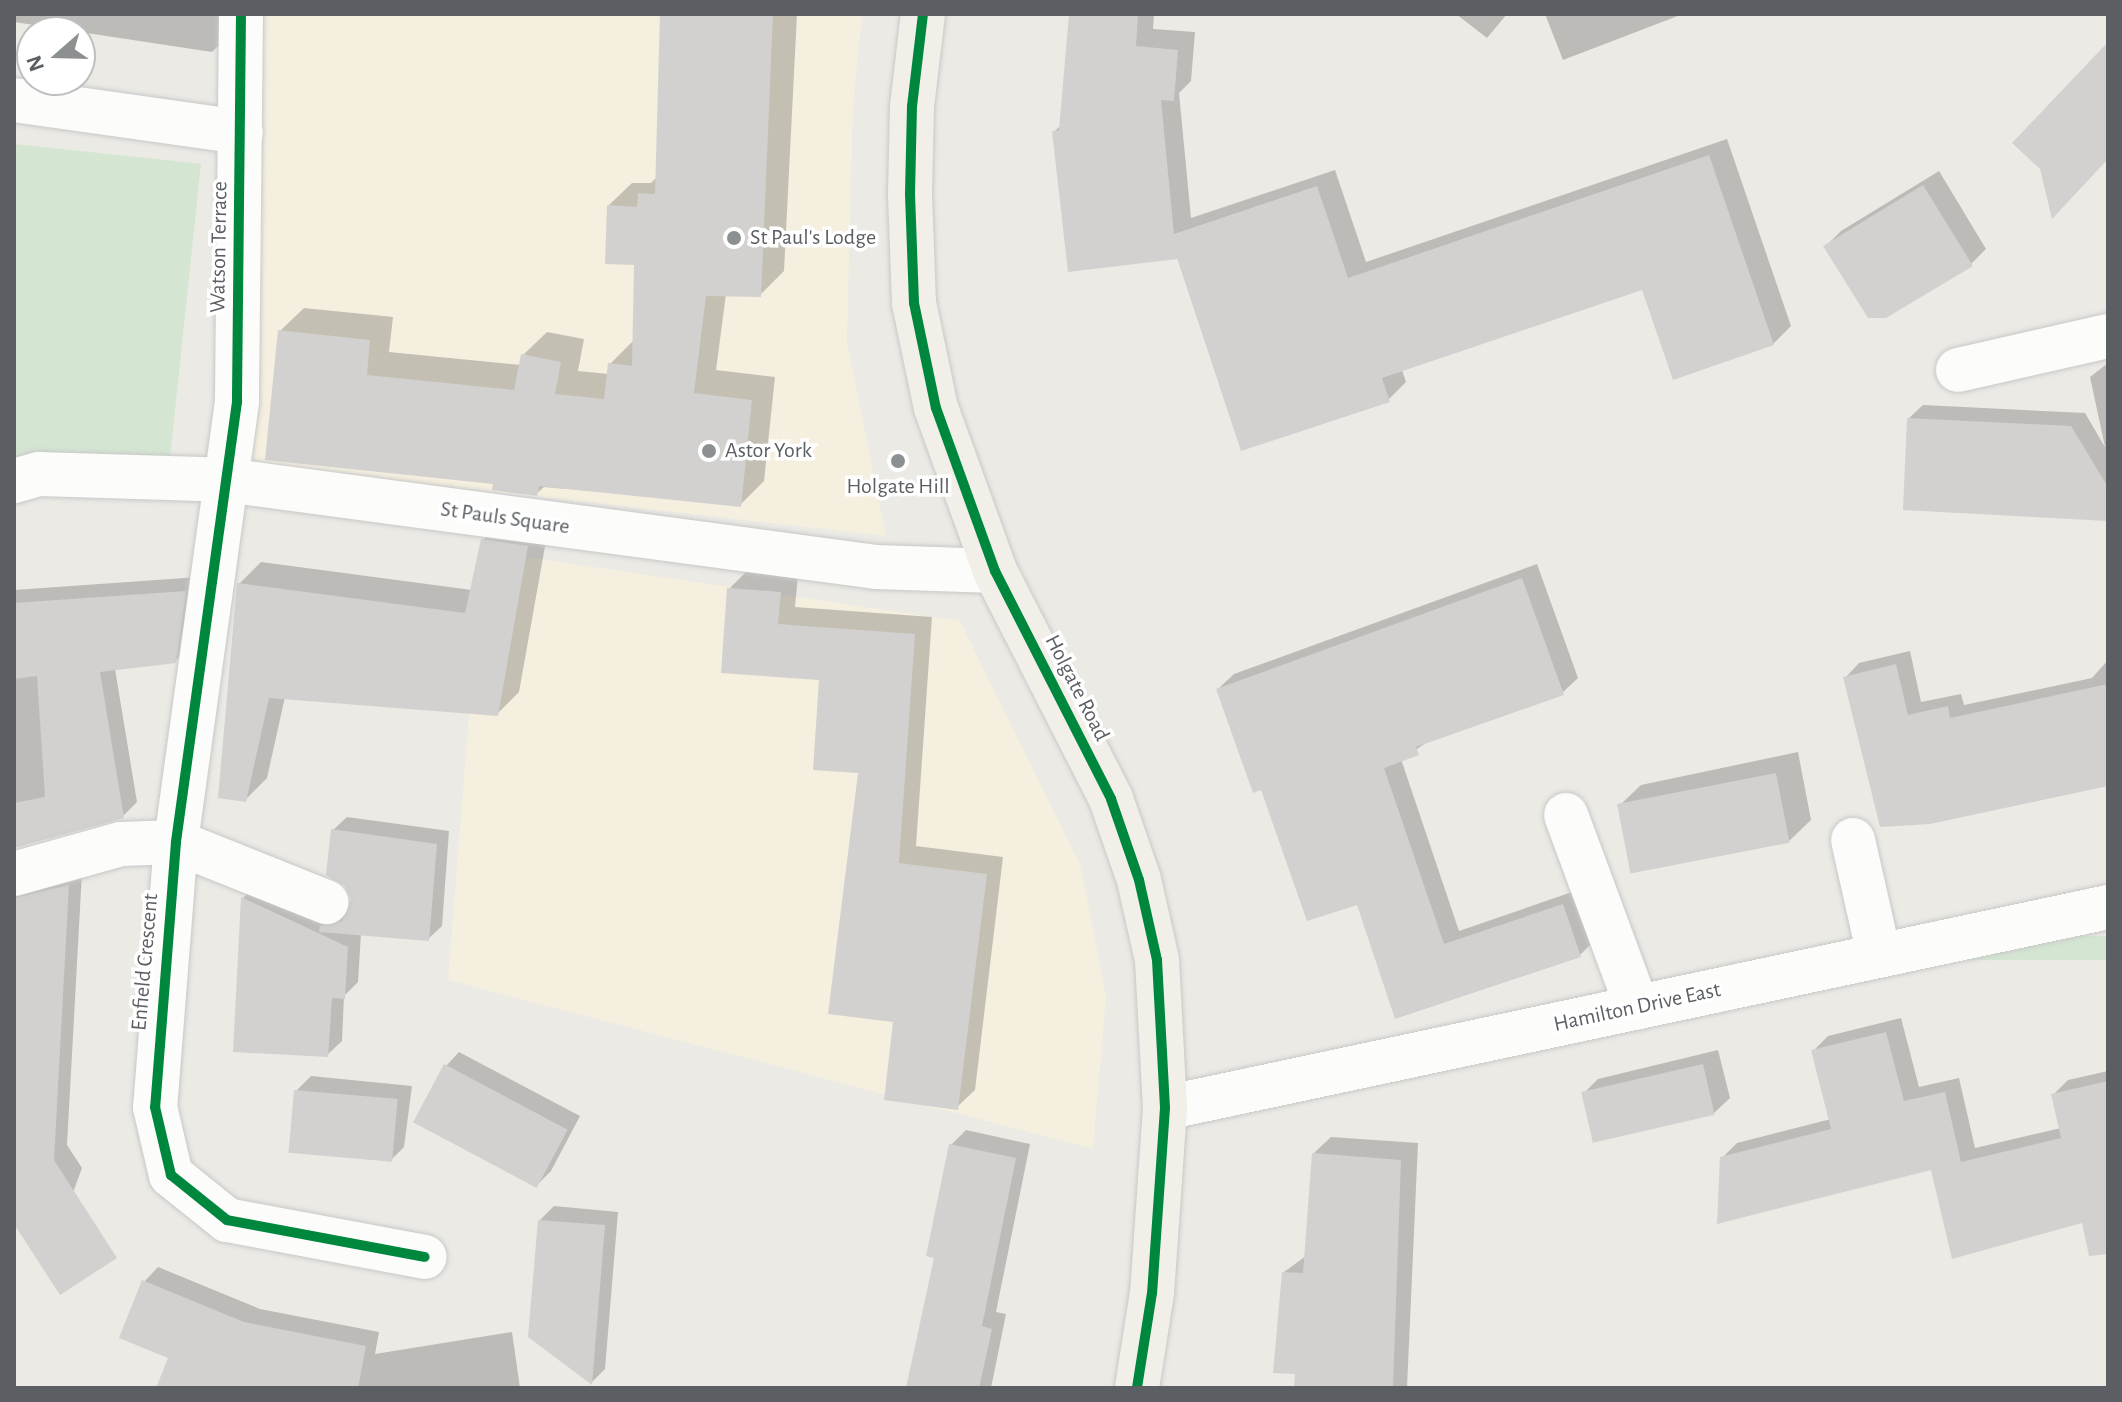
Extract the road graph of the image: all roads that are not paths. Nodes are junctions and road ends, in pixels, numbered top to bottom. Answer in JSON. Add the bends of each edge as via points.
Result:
{"nodes":[{"id":1,"x":241,"y":14,"type":"edge"},
{"id":2,"x":923,"y":14,"type":"edge"},
{"id":3,"x":14,"y":100,"type":"edge"},
{"id":4,"x":241,"y":132,"type":"junction"},
{"id":5,"x":2108,"y":336,"type":"edge"},
{"id":6,"x":1958,"y":370,"type":"dead end"},
{"id":7,"x":225,"y":480,"type":"junction"},
{"id":8,"x":14,"y":481,"type":"edge"},
{"id":9,"x":995,"y":571,"type":"junction"},
{"id":10,"x":1566,"y":815,"type":"dead end"},
{"id":11,"x":1853,"y":840,"type":"dead end"},
{"id":12,"x":176,"y":842,"type":"junction"},
{"id":13,"x":14,"y":874,"type":"edge"},
{"id":14,"x":326,"y":902,"type":"dead end"},
{"id":15,"x":2108,"y":907,"type":"edge"},
{"id":16,"x":1879,"y":955,"type":"junction"},
{"id":17,"x":1637,"y":1007,"type":"junction"},
{"id":18,"x":1165,"y":1108,"type":"junction"},
{"id":19,"x":425,"y":1257,"type":"dead end"},
{"id":20,"x":1137,"y":1388,"type":"edge"}],
"edges":[{"from":1,"to":4,"type":"street","name":"Watson Terrace"},
{"from":2,"to":9,"type":"main road","name":"Holgate Road","via":[[912,106],[914,303],[936,408]]},
{"from":3,"to":4,"type":"street"},
{"from":4,"to":7,"type":"street","name":"Watson Terrace","via":[[237,402]]},
{"from":5,"to":6,"type":"street"},
{"from":7,"to":8,"type":"street","name":"St Pauls Square","via":[[39,474]]},
{"from":7,"to":9,"type":"street","name":"St Pauls Square","via":[[876,567]]},
{"from":7,"to":12,"type":"street","name":"Enfield Crescent"},
{"from":9,"to":18,"type":"main road","name":"Holgate Road","via":[[1111,799],[1139,880],[1157,960]]},
{"from":10,"to":17,"type":"street"},
{"from":11,"to":16,"type":"street"},
{"from":12,"to":13,"type":"street","via":[[121,844]]},
{"from":12,"to":14,"type":"street"},
{"from":12,"to":19,"type":"street","name":"Enfield Crescent","via":[[155,1107],[171,1175],[227,1220]]},
{"from":15,"to":16,"type":"street","name":"Hamilton Drive East"},
{"from":16,"to":17,"type":"street","name":"Hamilton Drive East"},
{"from":17,"to":18,"type":"street","name":"Hamilton Drive East"},
{"from":18,"to":20,"type":"main road","name":"Holgate Road","via":[[1152,1293]]}]}
